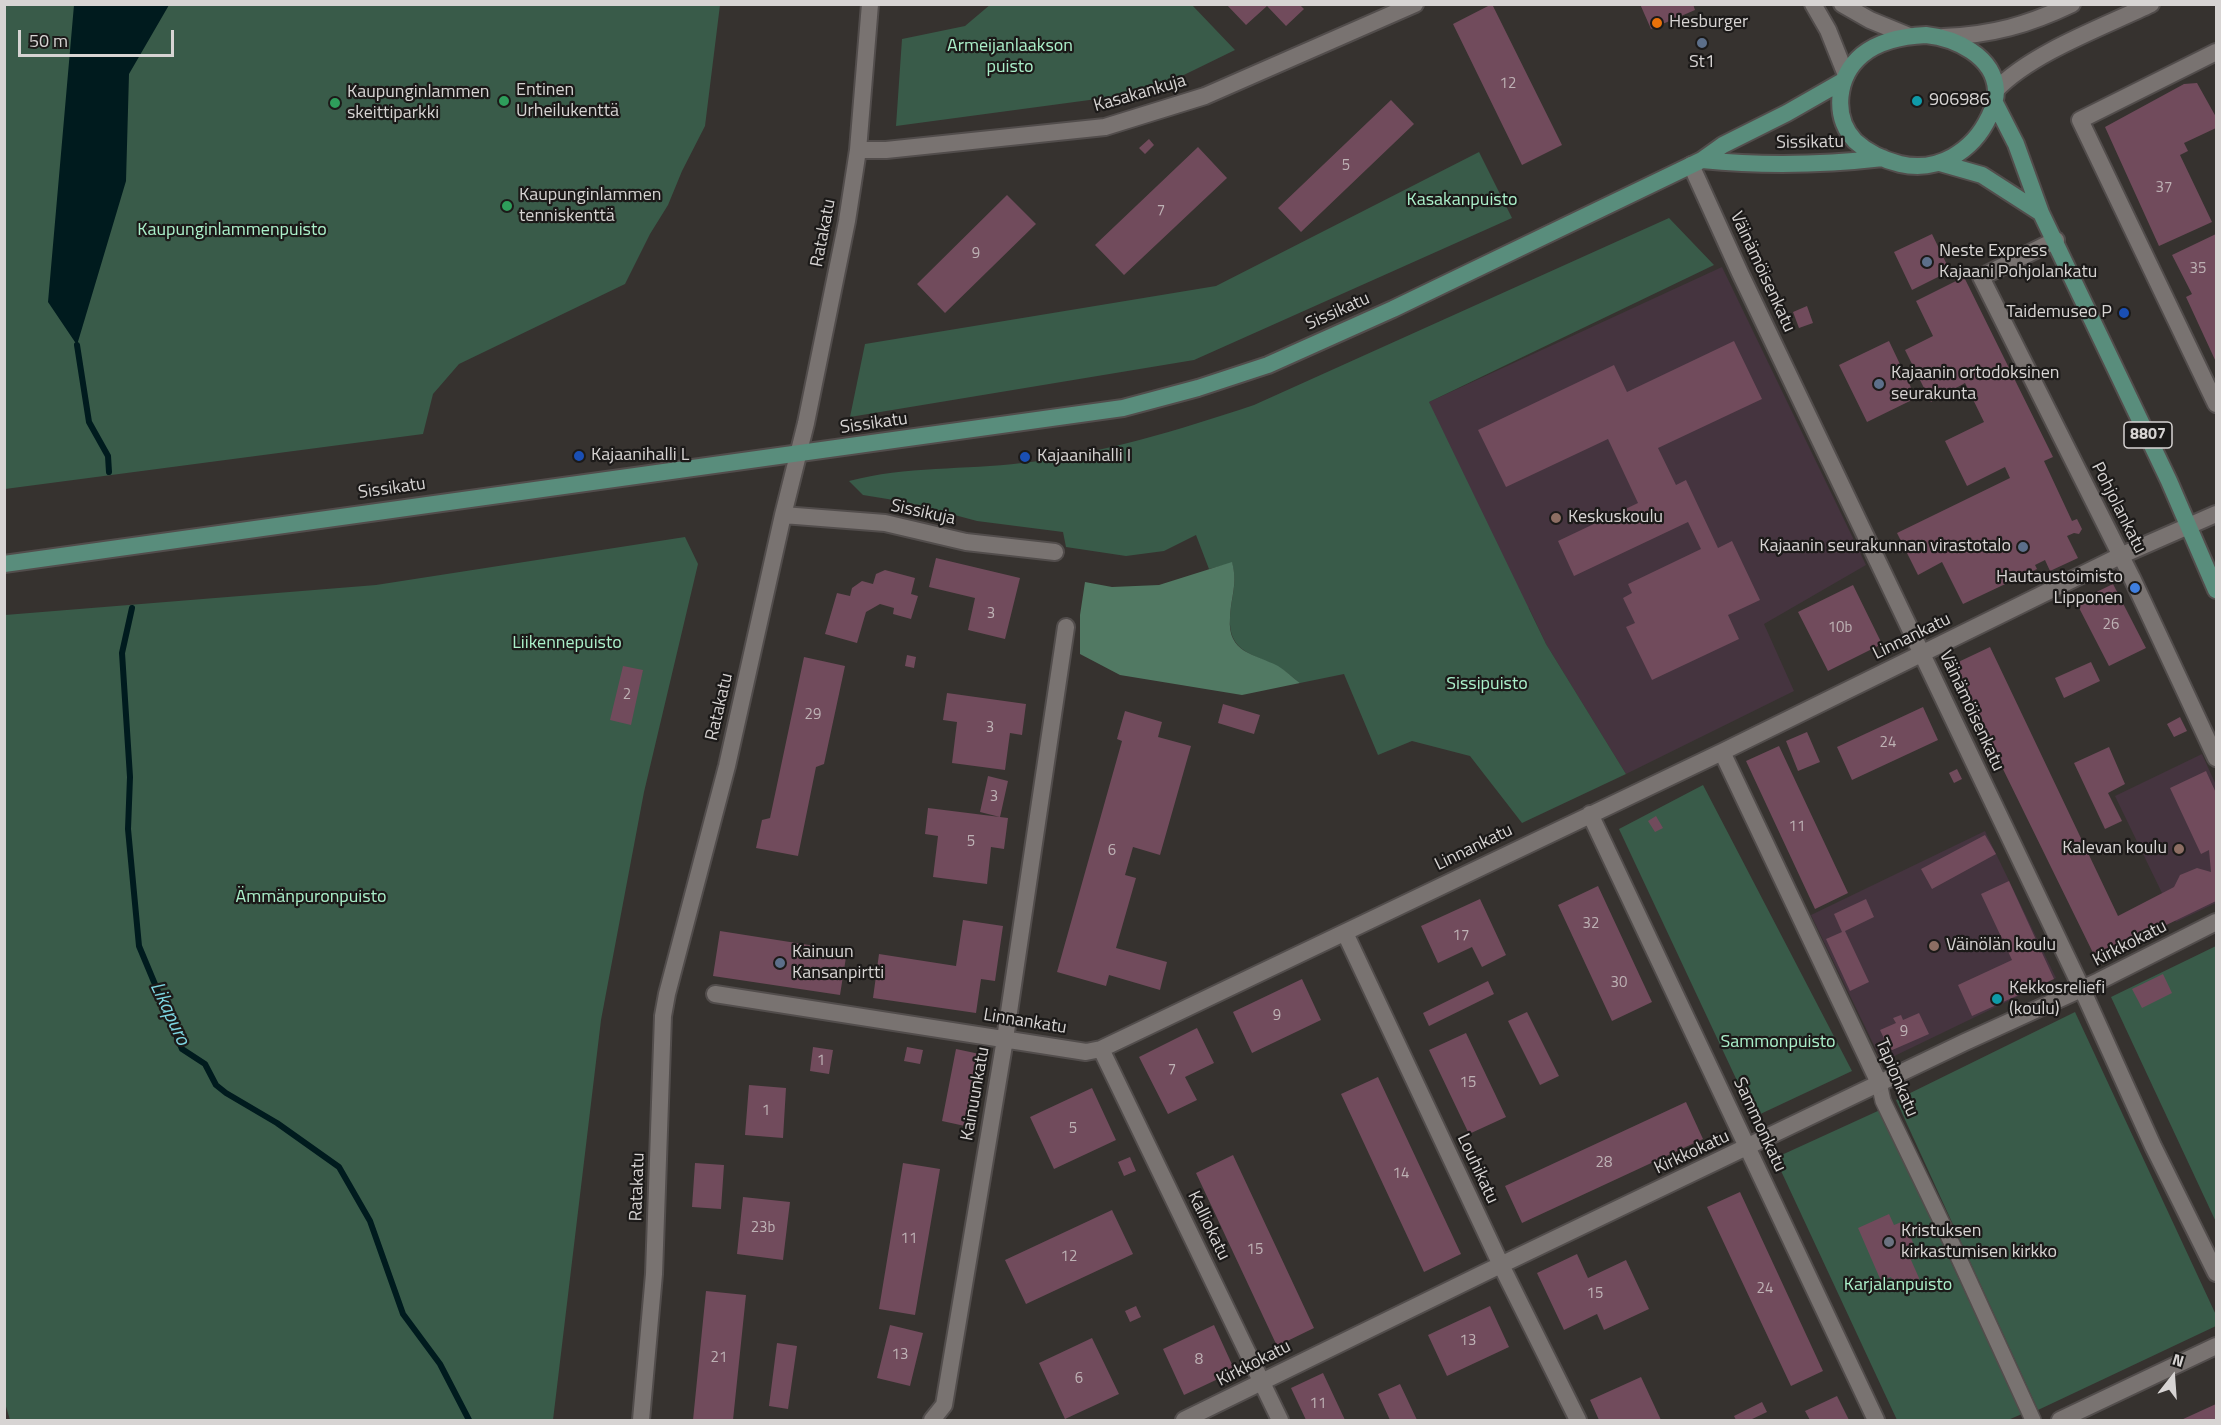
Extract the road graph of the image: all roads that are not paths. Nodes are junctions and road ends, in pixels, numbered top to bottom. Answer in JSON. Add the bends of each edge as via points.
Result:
{"nodes":[{"id":1,"x":870,"y":4,"type":"edge"},
{"id":2,"x":1415,"y":4,"type":"edge"},
{"id":3,"x":1813,"y":4,"type":"edge"},
{"id":4,"x":1842,"y":4,"type":"edge"},
{"id":5,"x":2072,"y":4,"type":"edge"},
{"id":6,"x":2151,"y":4,"type":"edge"},
{"id":7,"x":1909,"y":36,"type":"junction"},
{"id":8,"x":1943,"y":37,"type":"junction"},
{"id":9,"x":2217,"y":52,"type":"edge"},
{"id":10,"x":1844,"y":78,"type":"junction"},
{"id":11,"x":1995,"y":96,"type":"junction"},
{"id":12,"x":858,"y":150,"type":"junction"},
{"id":13,"x":1883,"y":158,"type":"junction"},
{"id":14,"x":1696,"y":162,"type":"junction"},
{"id":15,"x":1940,"y":162,"type":"junction"},
{"id":16,"x":2041,"y":213,"type":"junction"},
{"id":17,"x":2056,"y":240,"type":"junction"},
{"id":18,"x":2217,"y":404,"type":"edge"},
{"id":19,"x":798,"y":454,"type":"junction"},
{"id":20,"x":2217,"y":514,"type":"edge"},
{"id":21,"x":783,"y":515,"type":"junction"},
{"id":22,"x":2188,"y":526,"type":"junction"},
{"id":23,"x":1055,"y":552,"type":"dead end"},
{"id":24,"x":2120,"y":556,"type":"junction"},
{"id":25,"x":4,"y":564,"type":"edge"},
{"id":26,"x":2217,"y":590,"type":"edge"},
{"id":27,"x":1066,"y":627,"type":"dead end"},
{"id":28,"x":1922,"y":654,"type":"junction"},
{"id":29,"x":1722,"y":752,"type":"junction"},
{"id":30,"x":2217,"y":758,"type":"edge"},
{"id":31,"x":1590,"y":814,"type":"junction"},
{"id":32,"x":2217,"y":922,"type":"edge"},
{"id":33,"x":1345,"y":933,"type":"junction"},
{"id":34,"x":2082,"y":988,"type":"junction"},
{"id":35,"x":715,"y":994,"type":"dead end"},
{"id":36,"x":1005,"y":1039,"type":"junction"},
{"id":37,"x":1101,"y":1049,"type":"junction"},
{"id":38,"x":1879,"y":1083,"type":"junction"},
{"id":39,"x":1748,"y":1148,"type":"junction"},
{"id":40,"x":1501,"y":1265,"type":"junction"},
{"id":41,"x":2217,"y":1273,"type":"edge"},
{"id":42,"x":2217,"y":1347,"type":"edge"},
{"id":43,"x":1262,"y":1383,"type":"junction"},
{"id":44,"x":641,"y":1420,"type":"edge"},
{"id":45,"x":932,"y":1420,"type":"edge"},
{"id":46,"x":1184,"y":1420,"type":"edge"},
{"id":47,"x":1280,"y":1420,"type":"edge"},
{"id":48,"x":1578,"y":1420,"type":"edge"},
{"id":49,"x":1875,"y":1420,"type":"edge"},
{"id":50,"x":2033,"y":1420,"type":"edge"},
{"id":51,"x":2060,"y":1420,"type":"edge"}],
"edges":[{"from":1,"to":12,"type":"street","name":"Ratakatu"},
{"from":2,"to":12,"type":"street","name":"Kasakankuja","via":[[1205,96],[1105,127]]},
{"from":3,"to":10,"type":"street","via":[[1828,30]]},
{"from":4,"to":7,"type":"street"},
{"from":5,"to":8,"type":"street","via":[[2016,26]]},
{"from":6,"to":11,"type":"street","via":[[2032,61],[2005,80]]},
{"from":7,"to":8,"type":"main road"},
{"from":7,"to":10,"type":"main road","via":[[1888,40],[1864,54]]},
{"from":8,"to":11,"type":"main road","via":[[1980,59],[1991,73]]},
{"from":9,"to":18,"type":"street","via":[[2079,120]]},
{"from":10,"to":13,"type":"main road","via":[[1840,107],[1847,129],[1865,149]]},
{"from":10,"to":14,"type":"main road","name":"Sissikatu"},
{"from":11,"to":15,"type":"main road","via":[[1983,128],[1971,144]]},
{"from":11,"to":16,"type":"main road"},
{"from":12,"to":19,"type":"street","name":"Ratakatu","via":[[848,221]]},
{"from":13,"to":14,"type":"main road","name":"Sissikatu","via":[[1827,164]]},
{"from":13,"to":15,"type":"main road","via":[[1924,166]]},
{"from":14,"to":19,"type":"main road","name":"Sissikatu","via":[[1393,309],[1268,365],[1198,388],[1123,408]]},
{"from":14,"to":28,"type":"street","name":"Väinämöisenkatu","via":[[1740,273]]},
{"from":15,"to":16,"type":"main road","via":[[1982,175]]},
{"from":16,"to":17,"type":"main road","number":"8807"},
{"from":17,"to":22,"type":"main road","number":"8807"},
{"from":17,"to":24,"type":"street","name":"Pohjolankatu","via":[[1981,277]]},
{"from":19,"to":21,"type":"street","name":"Ratakatu"},
{"from":19,"to":25,"type":"main road","name":"Sissikatu"},
{"from":20,"to":22,"type":"street","name":"Linnankatu"},
{"from":21,"to":23,"type":"street","name":"Sissikuja","via":[[885,523],[966,542]]},
{"from":21,"to":44,"type":"street","name":"Ratakatu","via":[[727,766],[666,994],[654,1274]]},
{"from":22,"to":24,"type":"street","name":"Linnankatu"},
{"from":22,"to":26,"type":"main road","number":"8807"},
{"from":24,"to":28,"type":"street","name":"Linnankatu"},
{"from":24,"to":30,"type":"street","name":"Pohjolankatu"},
{"from":27,"to":36,"type":"street","name":"Kainuunkatu"},
{"from":28,"to":29,"type":"street","name":"Linnankatu"},
{"from":28,"to":34,"type":"street","name":"Väinämöisenkatu"},
{"from":29,"to":31,"type":"street","name":"Linnankatu"},
{"from":29,"to":38,"type":"street","name":"Tapionkatu"},
{"from":31,"to":33,"type":"street","name":"Linnankatu"},
{"from":31,"to":39,"type":"street","name":"Sammonkatu"},
{"from":32,"to":34,"type":"street","name":"Kirkkokatu"},
{"from":33,"to":37,"type":"street","name":"Linnankatu"},
{"from":33,"to":40,"type":"street","name":"Louhikatu"},
{"from":34,"to":38,"type":"street","name":"Kirkkokatu"},
{"from":34,"to":41,"type":"street","name":"Väinämöisenkatu","via":[[2153,1146]]},
{"from":35,"to":36,"type":"street","name":"Linnankatu"},
{"from":36,"to":37,"type":"street","name":"Linnankatu","via":[[1086,1052]]},
{"from":36,"to":45,"type":"street","name":"Kainuunkatu","via":[[944,1405]]},
{"from":37,"to":43,"type":"street","name":"Kalliokatu"},
{"from":38,"to":39,"type":"street","name":"Kirkkokatu"},
{"from":38,"to":50,"type":"street","name":"Tapionkatu","via":[[1883,1101]]},
{"from":39,"to":40,"type":"street","name":"Kirkkokatu"},
{"from":39,"to":49,"type":"street","name":"Sammonkatu"},
{"from":40,"to":43,"type":"street","name":"Kirkkokatu"},
{"from":40,"to":48,"type":"street","name":"Louhikatu"},
{"from":42,"to":51,"type":"street"},
{"from":43,"to":46,"type":"street","name":"Kirkkokatu"},
{"from":43,"to":47,"type":"street","name":"Kalliokatu"}]}
